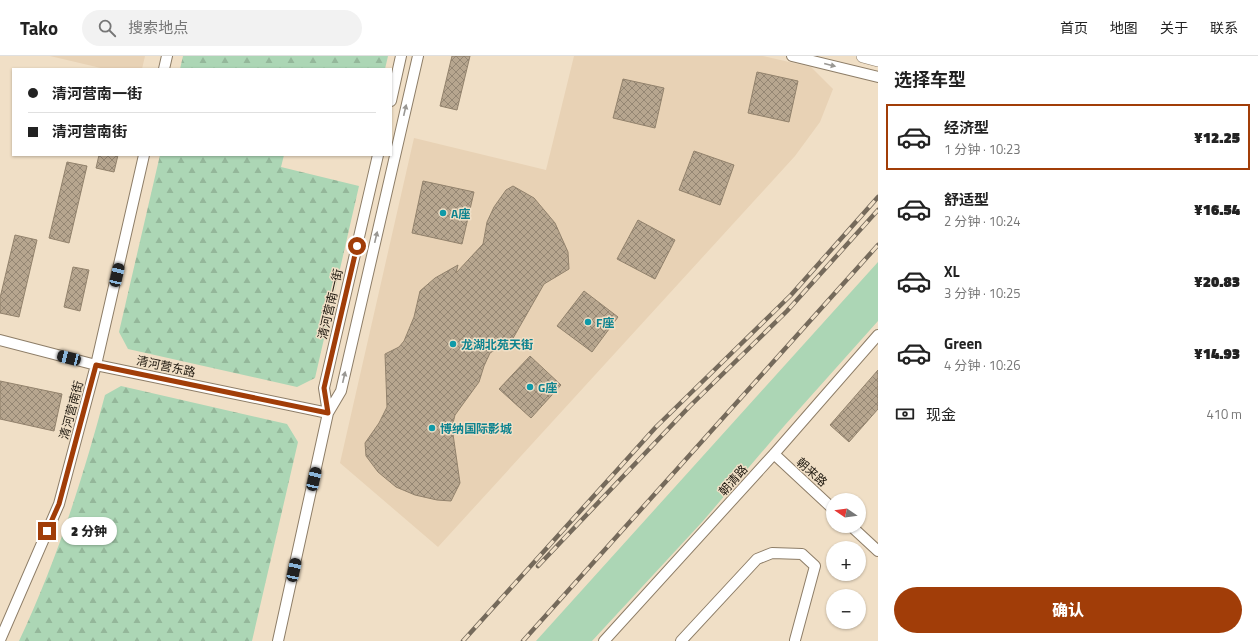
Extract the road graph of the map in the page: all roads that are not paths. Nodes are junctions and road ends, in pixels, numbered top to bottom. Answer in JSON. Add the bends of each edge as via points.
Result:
{"nodes":[{"id":1,"x":167,"y":56,"type":"edge"},
{"id":2,"x":402,"y":56,"type":"edge"},
{"id":3,"x":418,"y":56,"type":"edge"},
{"id":4,"x":792,"y":56,"type":"edge"},
{"id":5,"x":863,"y":56,"type":"edge"},
{"id":6,"x":878,"y":60,"type":"edge"},
{"id":7,"x":164,"y":68,"type":"edge"},
{"id":8,"x":878,"y":77,"type":"edge"},
{"id":9,"x":392,"y":97,"type":"edge"},
{"id":10,"x":144,"y":156,"type":"edge"},
{"id":11,"x":378,"y":156,"type":"edge"},
{"id":12,"x":878,"y":335,"type":"edge"},
{"id":13,"x":0,"y":340,"type":"edge"},
{"id":14,"x":96,"y":365,"type":"junction"},
{"id":15,"x":328,"y":413,"type":"junction"},
{"id":16,"x":774,"y":454,"type":"junction"},
{"id":17,"x":826,"y":502,"type":"edge"},
{"id":18,"x":859,"y":533,"type":"edge"},
{"id":19,"x":878,"y":551,"type":"edge"},
{"id":20,"x":0,"y":640,"type":"edge"},
{"id":21,"x":278,"y":641,"type":"edge"},
{"id":22,"x":604,"y":641,"type":"edge"},
{"id":23,"x":681,"y":641,"type":"edge"},
{"id":24,"x":795,"y":641,"type":"edge"}],
"edges":[{"from":1,"to":7,"type":"street"},
{"from":2,"to":9,"type":"street"},
{"from":15,"to":3,"type":"street","name":"清河营南一街","one_way":true,"via":[[341,391]]},
{"from":4,"to":8,"type":"street","one_way":true},
{"from":5,"to":6,"type":"main road"},
{"from":10,"to":14,"type":"street","name":"清河营南街"},
{"from":11,"to":15,"type":"street","name":"清河营南一街","via":[[324,388]]},
{"from":12,"to":16,"type":"street","name":"朝清路"},
{"from":13,"to":14,"type":"street","name":"清河营东路"},
{"from":14,"to":15,"type":"street","name":"清河营东路"},
{"from":14,"to":20,"type":"street","name":"清河营南街","via":[[59,504]]},
{"from":15,"to":21,"type":"street","name":"清河营南一街"},
{"from":16,"to":17,"type":"street","name":"朝来路"},
{"from":16,"to":22,"type":"street","name":"朝清路"},
{"from":18,"to":19,"type":"street"},
{"from":23,"to":24,"type":"street","via":[[757,559],[772,553],[802,554],[815,566]]}]}
